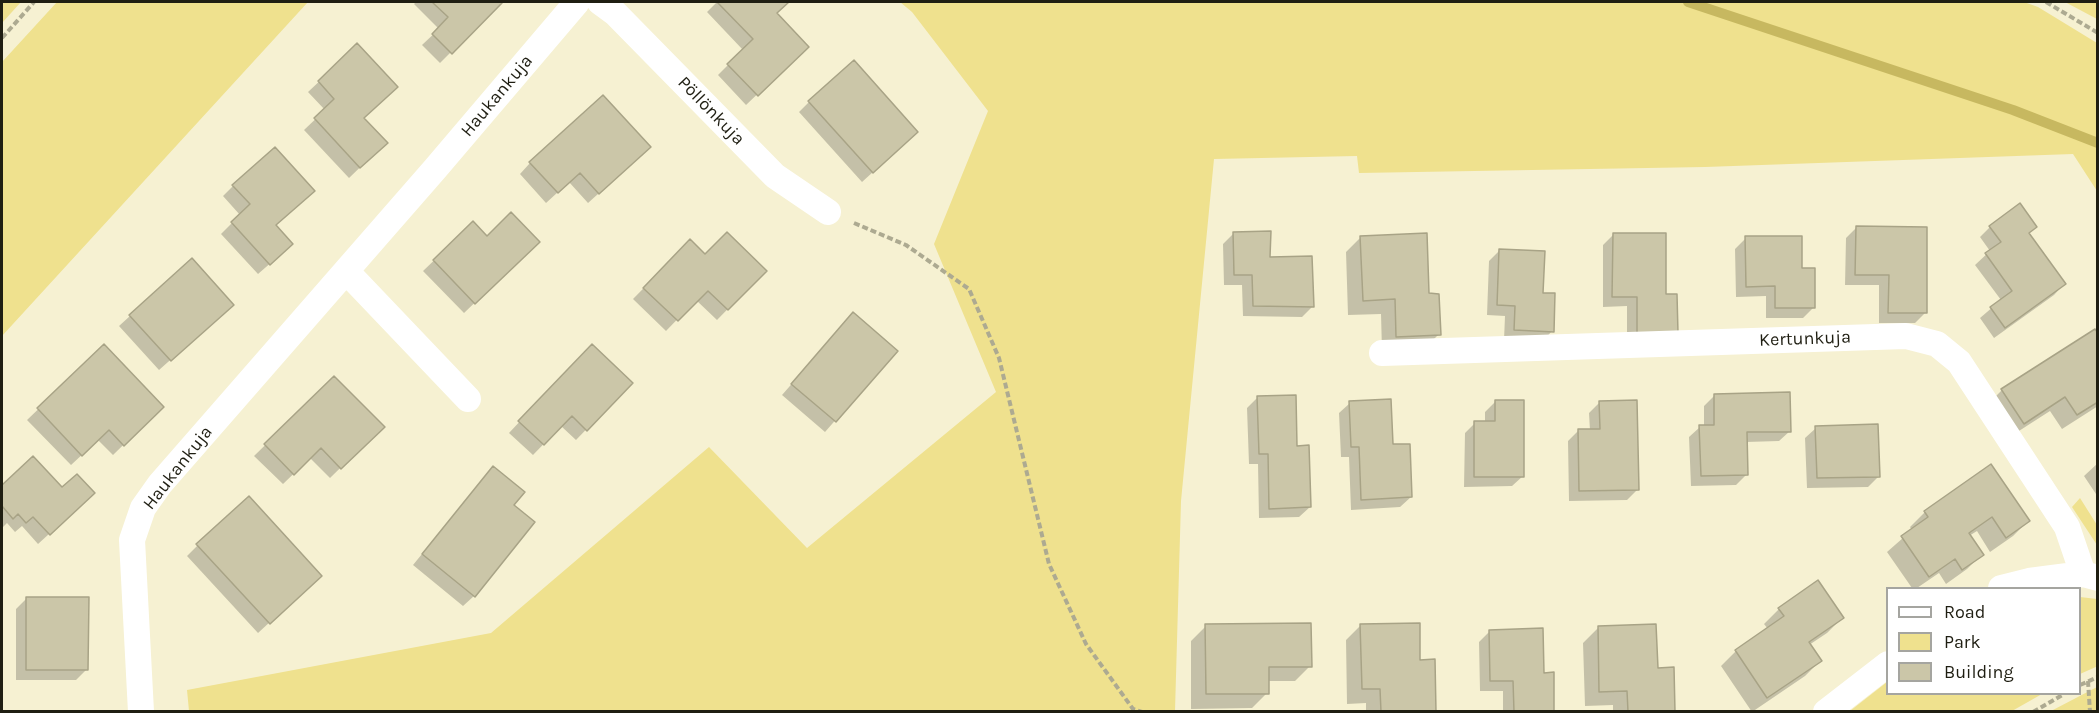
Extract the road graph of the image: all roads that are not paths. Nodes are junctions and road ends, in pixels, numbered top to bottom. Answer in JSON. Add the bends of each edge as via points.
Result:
{"nodes":[{"id":1,"x":577,"y":2,"type":"edge"},
{"id":2,"x":600,"y":2,"type":"edge"},
{"id":3,"x":828,"y":212,"type":"road end"},
{"id":4,"x":346,"y":272,"type":"junction"},
{"id":5,"x":1382,"y":352,"type":"dead end"},
{"id":6,"x":468,"y":399,"type":"dead end"},
{"id":7,"x":2090,"y":576,"type":"edge"},
{"id":8,"x":2005,"y":587,"type":"edge"},
{"id":9,"x":1886,"y":665,"type":"edge"},
{"id":10,"x":141,"y":711,"type":"edge"},
{"id":11,"x":1826,"y":711,"type":"edge"}],
"edges":[{"from":1,"to":4,"type":"street","name":"Haukankuja"},
{"from":2,"to":3,"type":"street","name":"Pöllönkuja","via":[[775,176]]},
{"from":4,"to":6,"type":"street"},
{"from":4,"to":10,"type":"street","name":"Haukankuja","via":[[143,508],[132,540]]},
{"from":5,"to":7,"type":"street","name":"Kertunkuja","via":[[1906,336],[1937,344],[1959,362],[2067,527]]},
{"from":7,"to":8,"type":"street"},
{"from":9,"to":11,"type":"street"}]}
